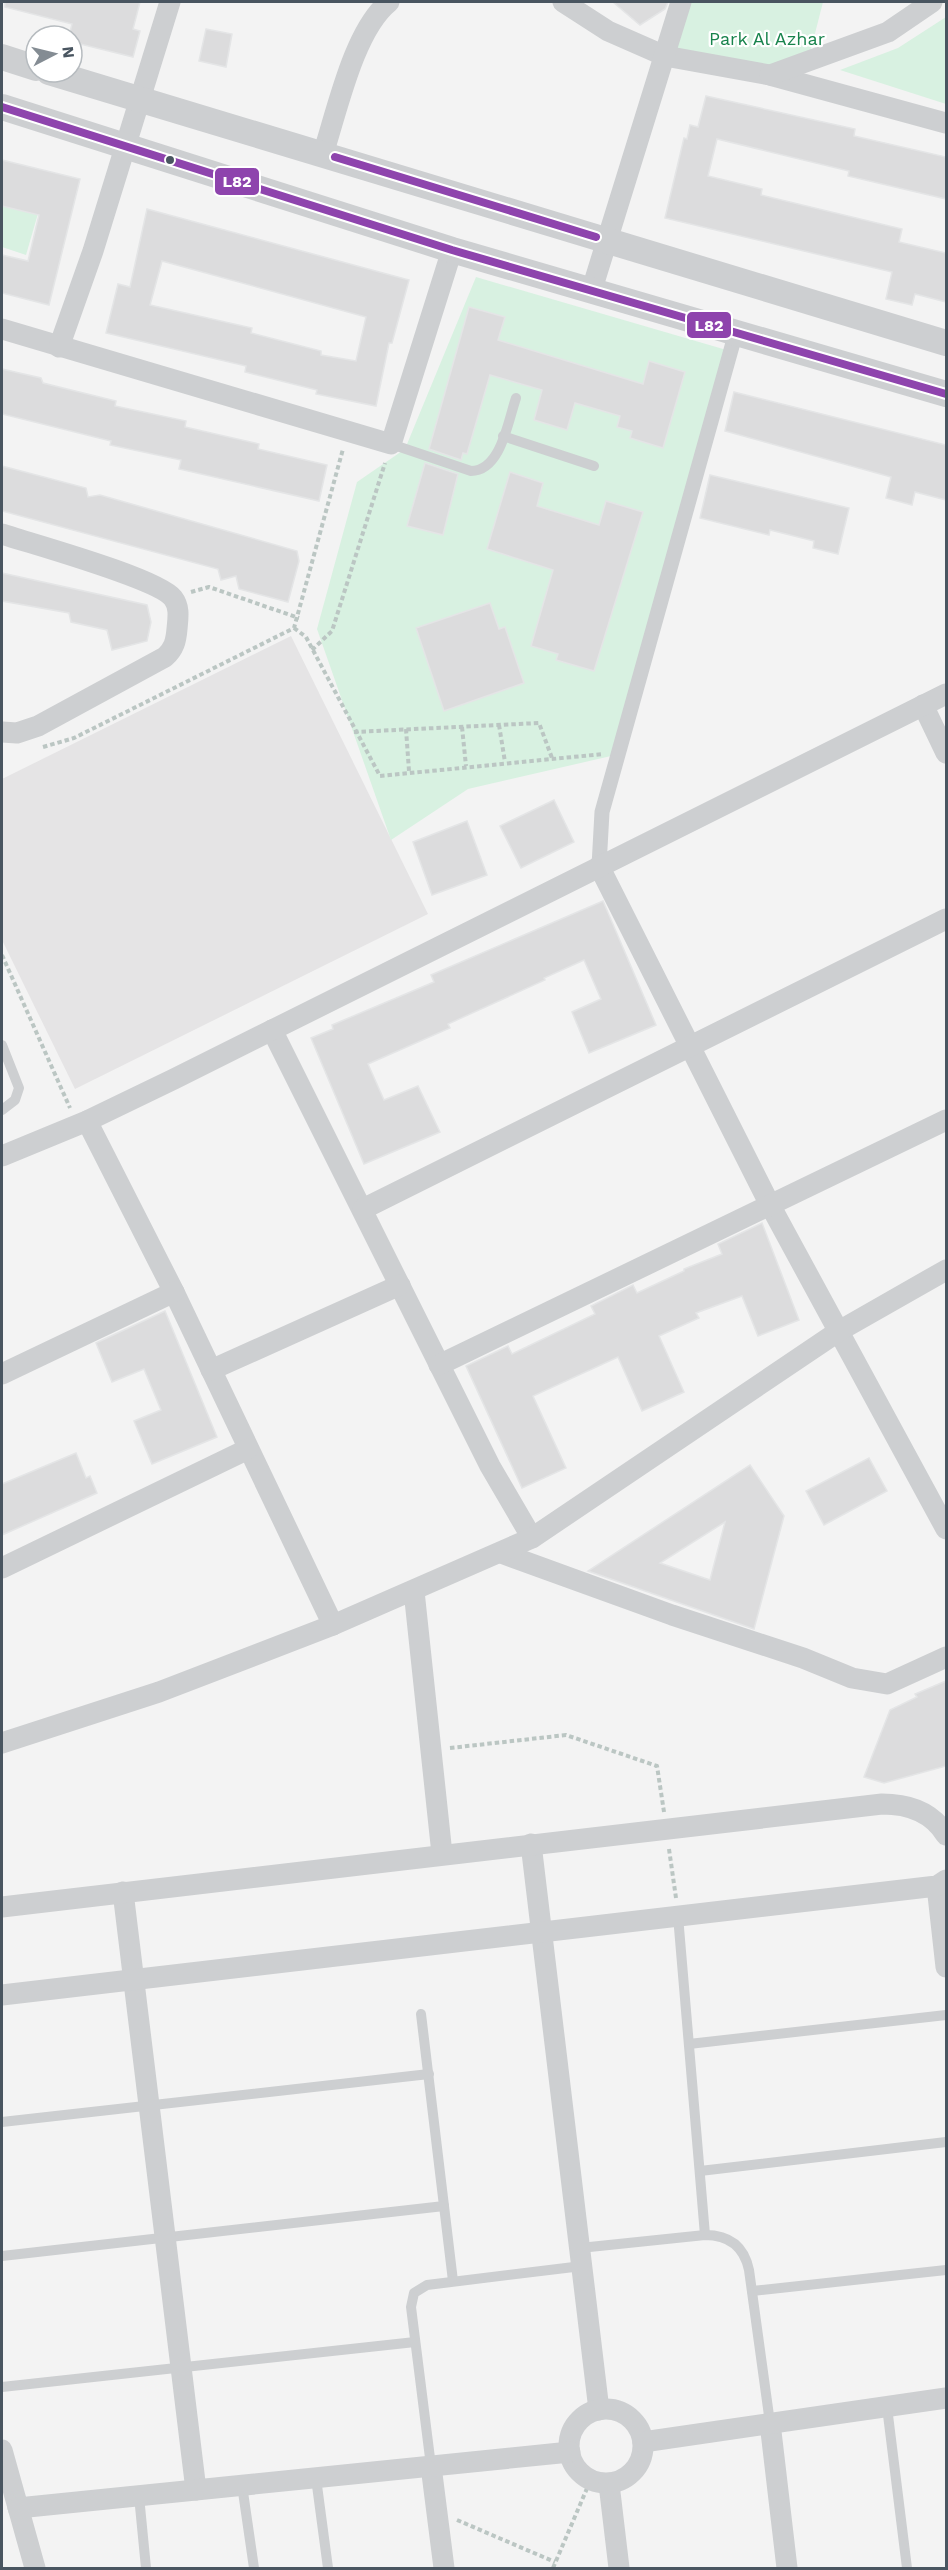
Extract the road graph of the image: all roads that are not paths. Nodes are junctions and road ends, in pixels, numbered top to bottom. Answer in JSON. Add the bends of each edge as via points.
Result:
{"nodes":[{"id":1,"x":170,"y":2,"type":"edge"},
{"id":2,"x":389,"y":2,"type":"edge"},
{"id":3,"x":563,"y":2,"type":"edge"},
{"id":4,"x":681,"y":2,"type":"edge"},
{"id":5,"x":932,"y":2,"type":"edge"},
{"id":6,"x":665,"y":56,"type":"junction"},
{"id":7,"x":2,"y":57,"type":"edge"},
{"id":8,"x":24,"y":64,"type":"edge"},
{"id":9,"x":770,"y":75,"type":"junction"},
{"id":10,"x":84,"y":83,"type":"edge"},
{"id":11,"x":140,"y":101,"type":"junction"},
{"id":12,"x":2,"y":108,"type":"edge"},
{"id":13,"x":946,"y":123,"type":"edge"},
{"id":14,"x":125,"y":147,"type":"junction"},
{"id":15,"x":323,"y":154,"type":"junction"},
{"id":16,"x":607,"y":240,"type":"junction"},
{"id":17,"x":452,"y":250,"type":"junction"},
{"id":18,"x":592,"y":289,"type":"junction"},
{"id":19,"x":2,"y":329,"type":"edge"},
{"id":20,"x":736,"y":332,"type":"junction"},
{"id":21,"x":946,"y":343,"type":"edge"},
{"id":22,"x":59,"y":347,"type":"junction"},
{"id":23,"x":946,"y":394,"type":"edge"},
{"id":24,"x":516,"y":398,"type":"dead end"},
{"id":25,"x":502,"y":436,"type":"junction"},
{"id":26,"x":391,"y":444,"type":"junction"},
{"id":27,"x":594,"y":466,"type":"dead end"},
{"id":28,"x":2,"y":534,"type":"edge"},
{"id":29,"x":946,"y":694,"type":"edge"},
{"id":30,"x":923,"y":705,"type":"junction"},
{"id":31,"x":2,"y":732,"type":"edge"},
{"id":32,"x":946,"y":753,"type":"edge"},
{"id":33,"x":599,"y":866,"type":"junction"},
{"id":34,"x":946,"y":919,"type":"edge"},
{"id":35,"x":272,"y":1030,"type":"junction"},
{"id":36,"x":2,"y":1045,"type":"edge"},
{"id":37,"x":691,"y":1046,"type":"junction"},
{"id":38,"x":2,"y":1110,"type":"edge"},
{"id":39,"x":946,"y":1120,"type":"edge"},
{"id":40,"x":82,"y":1123,"type":"junction"},
{"id":41,"x":3,"y":1151,"type":"edge"},
{"id":42,"x":770,"y":1205,"type":"junction"},
{"id":43,"x":363,"y":1209,"type":"junction"},
{"id":44,"x":946,"y":1270,"type":"edge"},
{"id":45,"x":399,"y":1285,"type":"junction"},
{"id":46,"x":174,"y":1292,"type":"junction"},
{"id":47,"x":839,"y":1331,"type":"junction"},
{"id":48,"x":439,"y":1365,"type":"junction"},
{"id":49,"x":211,"y":1370,"type":"junction"},
{"id":50,"x":2,"y":1374,"type":"edge"},
{"id":51,"x":248,"y":1449,"type":"junction"},
{"id":52,"x":946,"y":1529,"type":"edge"},
{"id":53,"x":532,"y":1538,"type":"junction"},
{"id":54,"x":501,"y":1553,"type":"junction"},
{"id":55,"x":2,"y":1568,"type":"edge"},
{"id":56,"x":414,"y":1591,"type":"junction"},
{"id":57,"x":333,"y":1625,"type":"junction"},
{"id":58,"x":946,"y":1657,"type":"edge"},
{"id":59,"x":2,"y":1743,"type":"edge"},
{"id":60,"x":946,"y":1835,"type":"edge"},
{"id":61,"x":531,"y":1844,"type":"junction"},
{"id":62,"x":442,"y":1854,"type":"junction"},
{"id":63,"x":942,"y":1883,"type":"edge"},
{"id":64,"x":123,"y":1892,"type":"junction"},
{"id":65,"x":2,"y":1907,"type":"edge"},
{"id":66,"x":678,"y":1916,"type":"junction"},
{"id":67,"x":541,"y":1932,"type":"junction"},
{"id":68,"x":946,"y":1968,"type":"edge"},
{"id":69,"x":134,"y":1979,"type":"junction"},
{"id":70,"x":2,"y":1995,"type":"edge"},
{"id":71,"x":421,"y":2014,"type":"dead end"},
{"id":72,"x":946,"y":2015,"type":"edge"},
{"id":73,"x":689,"y":2044,"type":"junction"},
{"id":74,"x":429,"y":2074,"type":"junction"},
{"id":75,"x":149,"y":2105,"type":"junction"},
{"id":76,"x":2,"y":2122,"type":"edge"},
{"id":77,"x":946,"y":2142,"type":"edge"},
{"id":78,"x":700,"y":2171,"type":"junction"},
{"id":79,"x":444,"y":2206,"type":"junction"},
{"id":80,"x":705,"y":2235,"type":"junction"},
{"id":81,"x":165,"y":2238,"type":"junction"},
{"id":82,"x":2,"y":2256,"type":"edge"},
{"id":83,"x":581,"y":2257,"type":"junction"},
{"id":84,"x":946,"y":2270,"type":"edge"},
{"id":85,"x":453,"y":2281,"type":"junction"},
{"id":86,"x":752,"y":2291,"type":"junction"},
{"id":87,"x":415,"y":2342,"type":"junction"},
{"id":88,"x":181,"y":2367,"type":"junction"},
{"id":89,"x":2,"y":2387,"type":"edge"},
{"id":90,"x":946,"y":2398,"type":"edge"},
{"id":91,"x":887,"y":2407,"type":"junction"},
{"id":92,"x":599,"y":2410,"type":"junction"},
{"id":93,"x":770,"y":2423,"type":"junction"},
{"id":94,"x":643,"y":2442,"type":"junction"},
{"id":95,"x":2,"y":2450,"type":"edge"},
{"id":96,"x":570,"y":2452,"type":"junction"},
{"id":97,"x":432,"y":2466,"type":"junction"},
{"id":98,"x":316,"y":2478,"type":"junction"},
{"id":99,"x":600,"y":2482,"type":"junction"},
{"id":100,"x":242,"y":2485,"type":"junction"},
{"id":101,"x":196,"y":2490,"type":"junction"},
{"id":102,"x":138,"y":2496,"type":"junction"},
{"id":103,"x":18,"y":2508,"type":"junction"},
{"id":104,"x":35,"y":2568,"type":"edge"},
{"id":105,"x":146,"y":2568,"type":"edge"},
{"id":106,"x":254,"y":2568,"type":"edge"},
{"id":107,"x":328,"y":2568,"type":"edge"},
{"id":108,"x":444,"y":2568,"type":"edge"},
{"id":109,"x":619,"y":2568,"type":"edge"},
{"id":110,"x":787,"y":2568,"type":"edge"},
{"id":111,"x":907,"y":2568,"type":"edge"}],
"edges":[{"from":1,"to":11,"type":"street"},
{"from":2,"to":15,"type":"street","via":[[380,8],[364,32]]},
{"from":3,"to":6,"type":"street","via":[[608,31]]},
{"from":4,"to":6,"type":"street"},
{"from":5,"to":9,"type":"street","via":[[888,32]]},
{"from":6,"to":9,"type":"street"},
{"from":6,"to":16,"type":"street"},
{"from":7,"to":8,"type":"street"},
{"from":9,"to":13,"type":"street"},
{"from":10,"to":11,"type":"street"},
{"from":11,"to":14,"type":"street"},
{"from":11,"to":15,"type":"street"},
{"from":12,"to":14,"type":"street"},
{"from":14,"to":17,"type":"street"},
{"from":14,"to":22,"type":"street"},
{"from":15,"to":16,"type":"street"},
{"from":16,"to":18,"type":"street"},
{"from":16,"to":21,"type":"street"},
{"from":17,"to":18,"type":"street"},
{"from":17,"to":26,"type":"street"},
{"from":18,"to":20,"type":"street"},
{"from":19,"to":22,"type":"street"},
{"from":20,"to":23,"type":"street"},
{"from":20,"to":33,"type":"street","via":[[602,812]]},
{"from":22,"to":26,"type":"street"},
{"from":24,"to":25,"type":"lane"},
{"from":25,"to":26,"type":"lane","via":[[492,462],[477,471]]},
{"from":25,"to":27,"type":"lane"},
{"from":28,"to":31,"type":"street","via":[[143,581],[173,598],[178,611],[176,641],[165,657],[38,726],[17,733]]},
{"from":29,"to":30,"type":"street"},
{"from":30,"to":32,"type":"street"},
{"from":30,"to":33,"type":"street"},
{"from":33,"to":35,"type":"street"},
{"from":33,"to":37,"type":"street"},
{"from":34,"to":37,"type":"street"},
{"from":35,"to":40,"type":"street"},
{"from":35,"to":43,"type":"street"},
{"from":36,"to":38,"type":"lane","via":[[20,1088],[15,1101]]},
{"from":37,"to":42,"type":"street"},
{"from":37,"to":43,"type":"street"},
{"from":39,"to":42,"type":"street"},
{"from":40,"to":41,"type":"street"},
{"from":40,"to":46,"type":"street"},
{"from":42,"to":47,"type":"street"},
{"from":42,"to":48,"type":"street"},
{"from":43,"to":45,"type":"street"},
{"from":44,"to":47,"type":"street"},
{"from":45,"to":48,"type":"street"},
{"from":45,"to":49,"type":"street"},
{"from":46,"to":49,"type":"street"},
{"from":46,"to":50,"type":"street"},
{"from":47,"to":52,"type":"street"},
{"from":47,"to":53,"type":"street"},
{"from":48,"to":53,"type":"street"},
{"from":49,"to":51,"type":"street"},
{"from":51,"to":55,"type":"street"},
{"from":51,"to":57,"type":"street"},
{"from":53,"to":54,"type":"street"},
{"from":54,"to":56,"type":"street"},
{"from":54,"to":58,"type":"street","via":[[852,1678],[887,1684]]},
{"from":56,"to":57,"type":"street"},
{"from":56,"to":62,"type":"street"},
{"from":57,"to":59,"type":"street","via":[[159,1692]]},
{"from":60,"to":61,"type":"street","via":[[922,1812],[896,1804]]},
{"from":61,"to":62,"type":"street"},
{"from":61,"to":67,"type":"street"},
{"from":62,"to":64,"type":"street"},
{"from":63,"to":66,"type":"street"},
{"from":63,"to":68,"type":"street"},
{"from":64,"to":65,"type":"street"},
{"from":64,"to":69,"type":"street"},
{"from":66,"to":67,"type":"street"},
{"from":66,"to":73,"type":"lane"},
{"from":67,"to":69,"type":"street"},
{"from":67,"to":83,"type":"street"},
{"from":69,"to":70,"type":"street"},
{"from":69,"to":75,"type":"street"},
{"from":71,"to":74,"type":"lane"},
{"from":72,"to":73,"type":"lane"},
{"from":73,"to":78,"type":"lane"},
{"from":74,"to":75,"type":"lane"},
{"from":74,"to":79,"type":"lane"},
{"from":75,"to":76,"type":"lane"},
{"from":75,"to":81,"type":"street"},
{"from":77,"to":78,"type":"lane"},
{"from":78,"to":80,"type":"lane"},
{"from":79,"to":81,"type":"lane"},
{"from":79,"to":85,"type":"lane"},
{"from":80,"to":83,"type":"lane"},
{"from":80,"to":86,"type":"lane","via":[[725,2237],[742,2250]]},
{"from":81,"to":82,"type":"lane"},
{"from":81,"to":88,"type":"street"},
{"from":83,"to":85,"type":"lane"},
{"from":83,"to":92,"type":"street"},
{"from":84,"to":86,"type":"lane"},
{"from":85,"to":87,"type":"lane","via":[[427,2285],[414,2292],[411,2300]]},
{"from":86,"to":93,"type":"lane"},
{"from":87,"to":88,"type":"lane"},
{"from":87,"to":97,"type":"lane"},
{"from":88,"to":89,"type":"lane"},
{"from":88,"to":101,"type":"street"},
{"from":90,"to":91,"type":"street"},
{"from":91,"to":93,"type":"street"},
{"from":91,"to":111,"type":"lane"},
{"from":92,"to":94,"type":"street","via":[[624,2414],[637,2425]]},
{"from":92,"to":96,"type":"street","via":[[576,2425]]},
{"from":93,"to":94,"type":"street"},
{"from":93,"to":110,"type":"street"},
{"from":94,"to":99,"type":"street","via":[[643,2454],[631,2474]]},
{"from":95,"to":103,"type":"street"},
{"from":96,"to":97,"type":"street"},
{"from":96,"to":99,"type":"street","via":[[577,2469]]},
{"from":97,"to":98,"type":"street"},
{"from":97,"to":108,"type":"street"},
{"from":98,"to":100,"type":"street"},
{"from":98,"to":107,"type":"lane"},
{"from":99,"to":109,"type":"street"},
{"from":100,"to":101,"type":"street"},
{"from":100,"to":106,"type":"lane"},
{"from":101,"to":102,"type":"street"},
{"from":102,"to":103,"type":"street"},
{"from":102,"to":105,"type":"lane"},
{"from":103,"to":104,"type":"street"}]}
